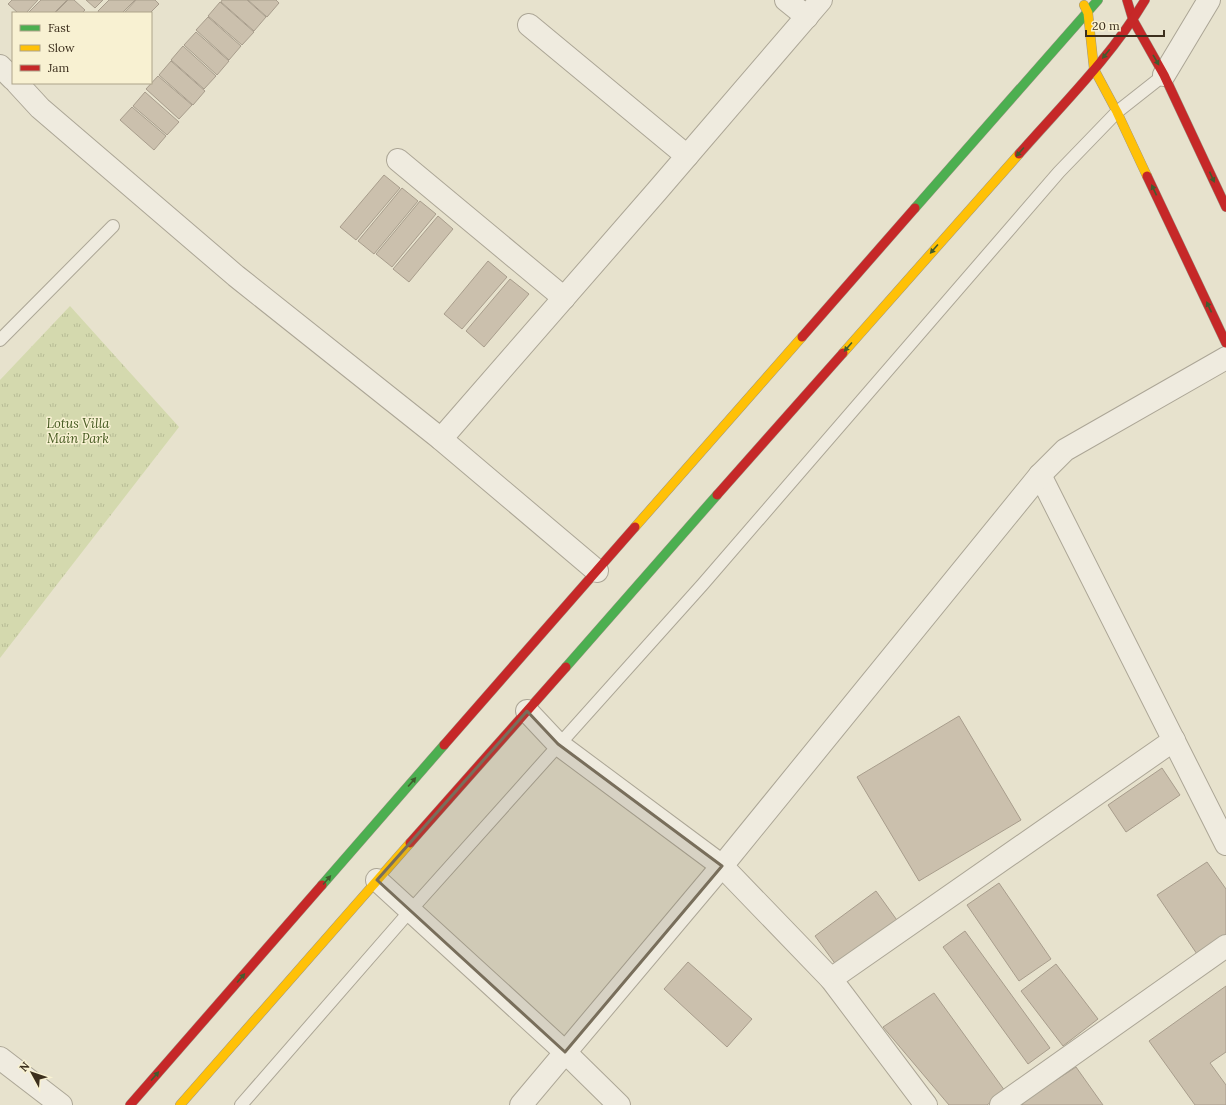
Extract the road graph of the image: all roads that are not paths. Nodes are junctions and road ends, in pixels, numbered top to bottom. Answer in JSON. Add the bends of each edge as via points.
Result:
{"nodes":[{"id":1,"x":786,"y":0,"type":"edge"},
{"id":2,"x":821,"y":0,"type":"edge"},
{"id":3,"x":1081,"y":0,"type":"edge"},
{"id":4,"x":1098,"y":0,"type":"edge"},
{"id":5,"x":1127,"y":0,"type":"edge"},
{"id":6,"x":1145,"y":0,"type":"edge"},
{"id":7,"x":1209,"y":0,"type":"edge"},
{"id":8,"x":1088,"y":13,"type":"junction"},
{"id":9,"x":806,"y":17,"type":"junction"},
{"id":10,"x":1133,"y":20,"type":"junction"},
{"id":11,"x":529,"y":25,"type":"dead end"},
{"id":12,"x":0,"y":66,"type":"edge"},
{"id":13,"x":1094,"y":68,"type":"junction"},
{"id":14,"x":1164,"y":75,"type":"junction"},
{"id":15,"x":12,"y":78,"type":"edge"},
{"id":16,"x":17,"y":84,"type":"edge"},
{"id":17,"x":1117,"y":112,"type":"junction"},
{"id":18,"x":688,"y":156,"type":"junction"},
{"id":19,"x":398,"y":160,"type":"dead end"},
{"id":20,"x":1226,"y":206,"type":"edge"},
{"id":21,"x":114,"y":226,"type":"dead end"},
{"id":22,"x":564,"y":298,"type":"junction"},
{"id":23,"x":0,"y":340,"type":"edge"},
{"id":24,"x":1226,"y":343,"type":"edge"},
{"id":25,"x":1226,"y":358,"type":"edge"},
{"id":26,"x":441,"y":439,"type":"junction"},
{"id":27,"x":1040,"y":475,"type":"junction"},
{"id":28,"x":597,"y":571,"type":"junction"},
{"id":29,"x":527,"y":711,"type":"junction"},
{"id":30,"x":1174,"y":740,"type":"junction"},
{"id":31,"x":558,"y":744,"type":"junction"},
{"id":32,"x":1226,"y":844,"type":"edge"},
{"id":33,"x":722,"y":866,"type":"junction"},
{"id":34,"x":377,"y":880,"type":"junction"},
{"id":35,"x":410,"y":911,"type":"junction"},
{"id":36,"x":1226,"y":946,"type":"edge"},
{"id":37,"x":831,"y":979,"type":"junction"},
{"id":38,"x":565,"y":1052,"type":"junction"},
{"id":39,"x":0,"y":1058,"type":"edge"},
{"id":40,"x":62,"y":1105,"type":"edge"},
{"id":41,"x":130,"y":1105,"type":"edge"},
{"id":42,"x":180,"y":1105,"type":"edge"},
{"id":43,"x":241,"y":1105,"type":"edge"},
{"id":44,"x":521,"y":1105,"type":"edge"},
{"id":45,"x":619,"y":1105,"type":"edge"},
{"id":46,"x":926,"y":1105,"type":"edge"},
{"id":47,"x":1001,"y":1105,"type":"edge"}],
"edges":[{"from":1,"to":9,"type":"street"},
{"from":2,"to":9,"type":"street"},
{"from":3,"to":8,"type":"street"},
{"from":4,"to":8,"type":"street"},
{"from":5,"to":10,"type":"street"},
{"from":6,"to":10,"type":"street"},
{"from":7,"to":14,"type":"street"},
{"from":8,"to":13,"type":"street"},
{"from":8,"to":28,"type":"street"},
{"from":9,"to":18,"type":"street"},
{"from":10,"to":13,"type":"street","one_way":true},
{"from":10,"to":14,"type":"street","one_way":true},
{"from":11,"to":18,"type":"street"},
{"from":12,"to":15,"type":"street"},
{"from":13,"to":17,"type":"street"},
{"from":13,"to":29,"type":"street","one_way":true},
{"from":14,"to":17,"type":"lane"},
{"from":14,"to":20,"type":"street","one_way":true},
{"from":16,"to":26,"type":"street","via":[[40,108],[236,276]]},
{"from":24,"to":17,"type":"street","one_way":true},
{"from":17,"to":31,"type":"lane","via":[[1059,172],[703,584]]},
{"from":18,"to":22,"type":"street"},
{"from":19,"to":22,"type":"street"},
{"from":21,"to":23,"type":"lane"},
{"from":22,"to":26,"type":"street"},
{"from":25,"to":27,"type":"street","via":[[1065,450]]},
{"from":26,"to":28,"type":"street"},
{"from":27,"to":30,"type":"street"},
{"from":27,"to":33,"type":"street"},
{"from":41,"to":28,"type":"street","one_way":true},
{"from":29,"to":31,"type":"street"},
{"from":29,"to":34,"type":"street"},
{"from":30,"to":32,"type":"street"},
{"from":30,"to":37,"type":"street"},
{"from":31,"to":33,"type":"street"},
{"from":31,"to":35,"type":"lane"},
{"from":33,"to":37,"type":"street"},
{"from":33,"to":38,"type":"street"},
{"from":34,"to":35,"type":"street"},
{"from":34,"to":42,"type":"street"},
{"from":35,"to":38,"type":"street"},
{"from":35,"to":43,"type":"lane"},
{"from":36,"to":47,"type":"street"},
{"from":37,"to":46,"type":"street"},
{"from":38,"to":44,"type":"street"},
{"from":38,"to":45,"type":"street"},
{"from":39,"to":40,"type":"street"}]}
